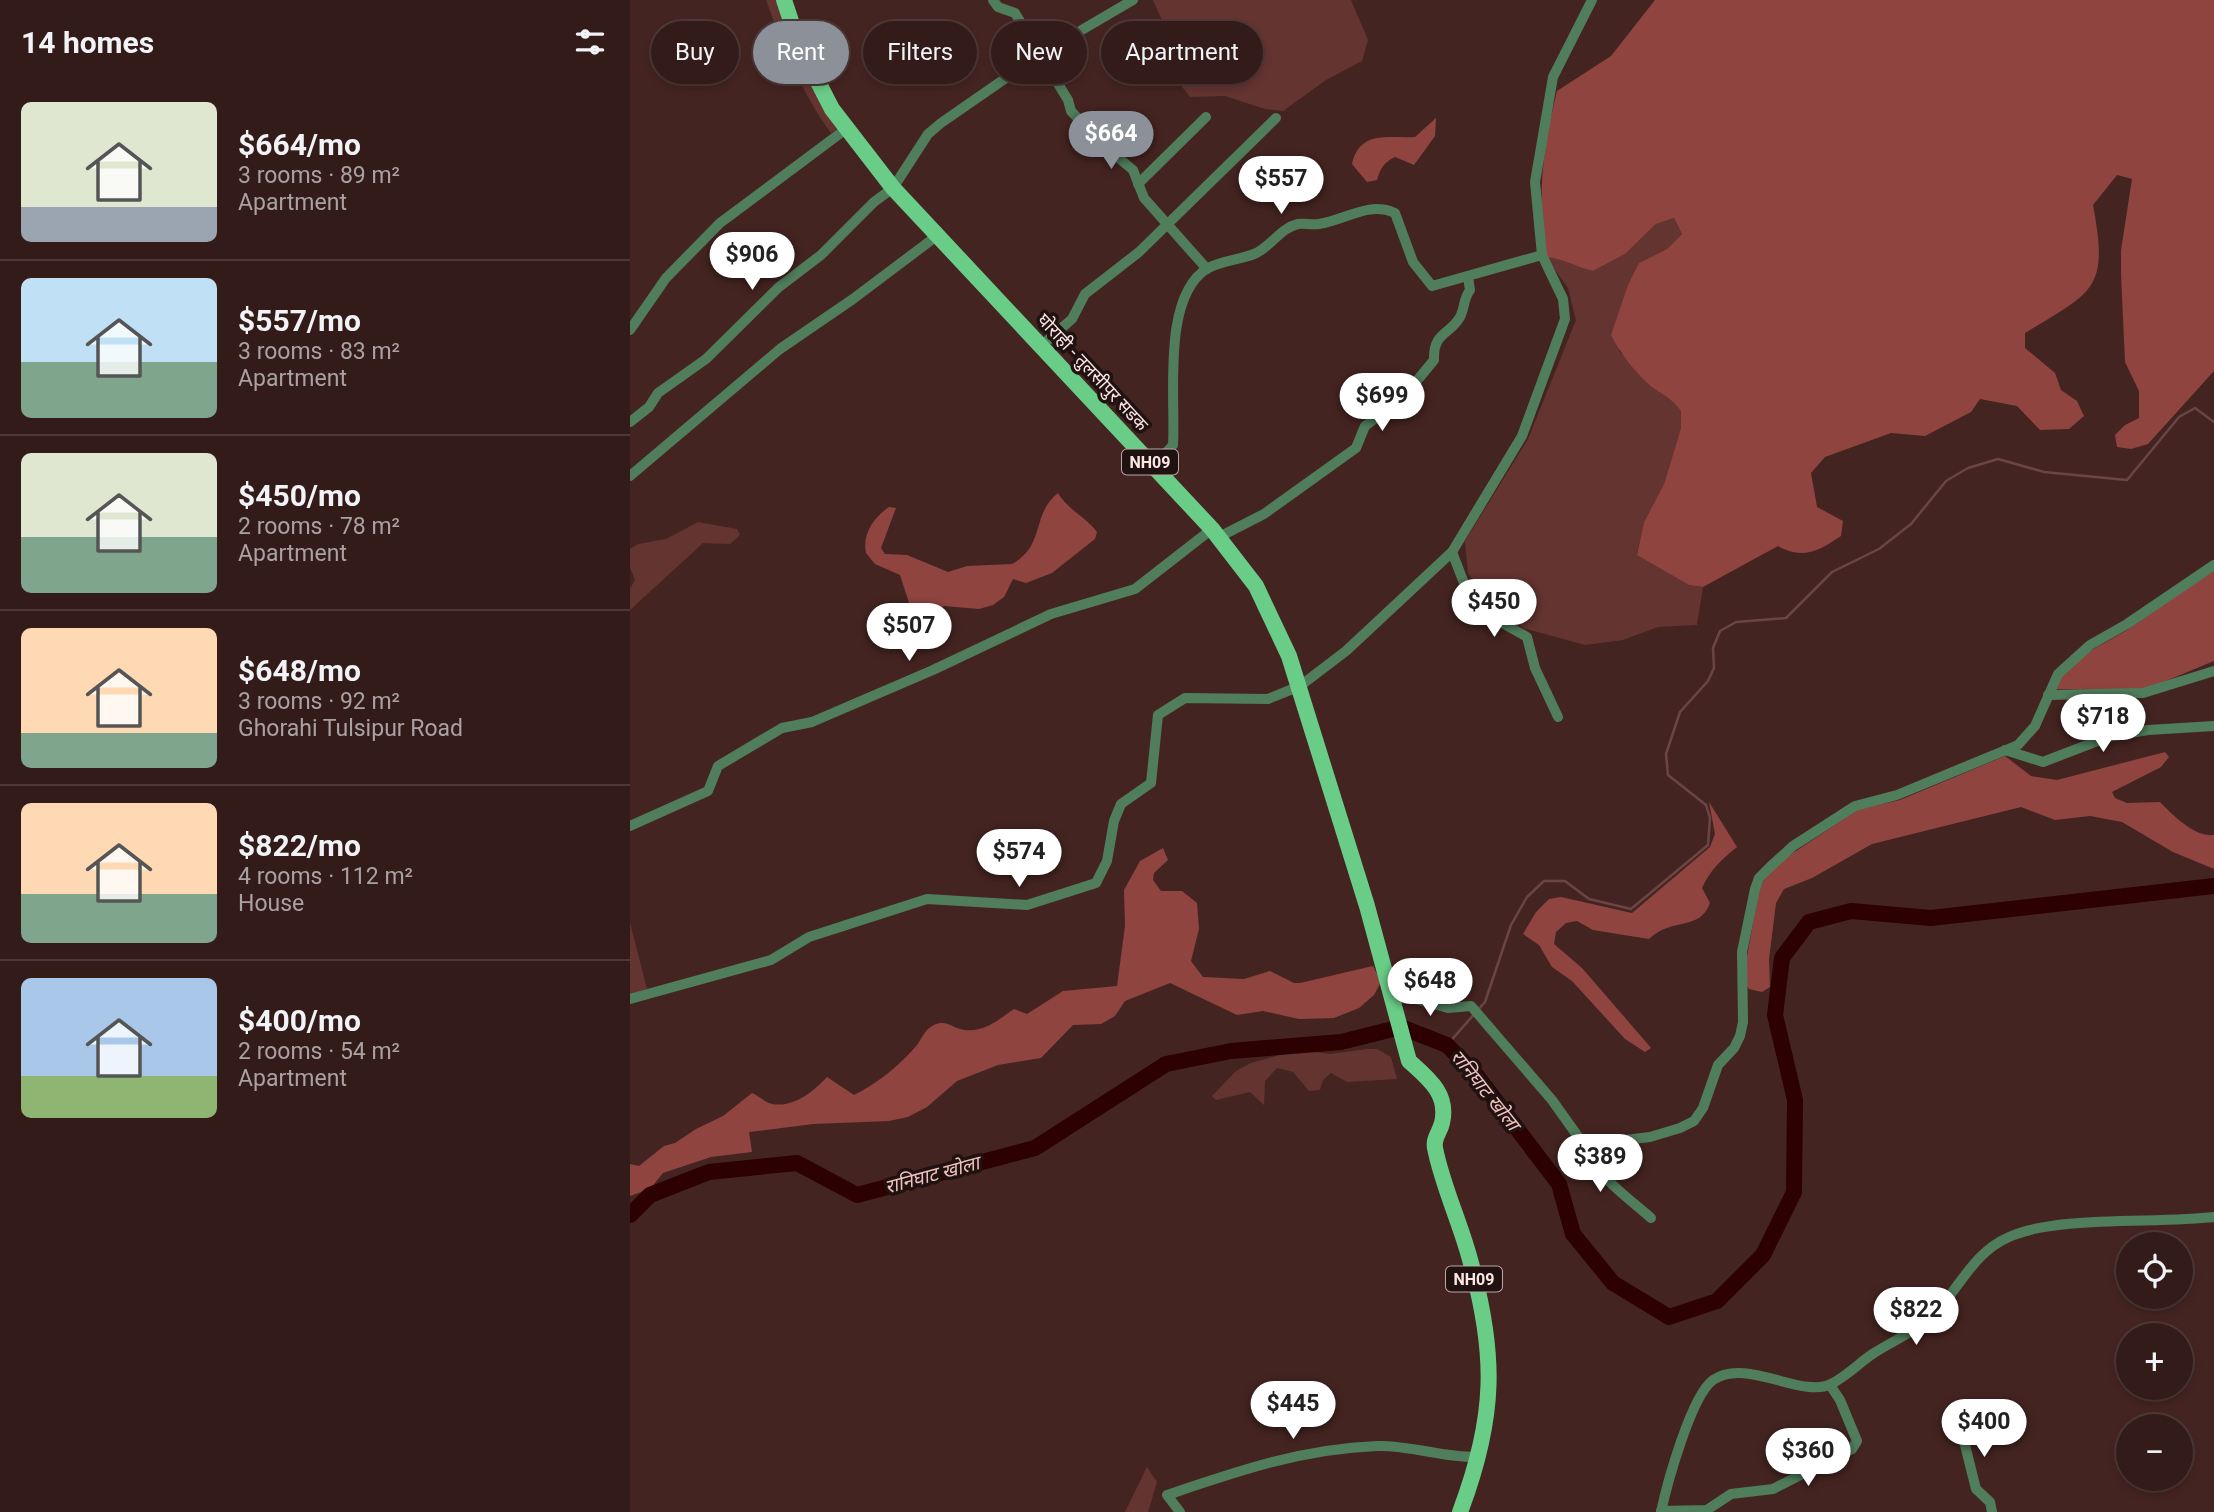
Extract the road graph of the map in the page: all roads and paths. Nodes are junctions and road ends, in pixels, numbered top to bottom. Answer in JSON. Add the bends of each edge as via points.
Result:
{"nodes":[{"id":1,"x":783,"y":0,"type":"edge"},
{"id":2,"x":993,"y":0,"type":"edge"},
{"id":3,"x":1133,"y":0,"type":"edge"},
{"id":4,"x":1592,"y":0,"type":"edge"},
{"id":5,"x":1020,"y":21,"type":"edge"},
{"id":6,"x":1087,"y":27,"type":"edge"},
{"id":7,"x":998,"y":84,"type":"edge"},
{"id":8,"x":1058,"y":84,"type":"edge"},
{"id":9,"x":1206,"y":117,"type":"dead end"},
{"id":10,"x":1276,"y":118,"type":"dead end"},
{"id":11,"x":846,"y":129,"type":"junction"},
{"id":12,"x":1138,"y":184,"type":"junction"},
{"id":13,"x":893,"y":188,"type":"junction"},
{"id":14,"x":1165,"y":223,"type":"junction"},
{"id":15,"x":938,"y":235,"type":"junction"},
{"id":16,"x":1542,"y":255,"type":"junction"},
{"id":17,"x":1207,"y":269,"type":"junction"},
{"id":18,"x":1468,"y":277,"type":"junction"},
{"id":19,"x":630,"y":330,"type":"edge"},
{"id":20,"x":1041,"y":346,"type":"junction"},
{"id":21,"x":630,"y":422,"type":"edge"},
{"id":22,"x":1154,"y":466,"type":"junction"},
{"id":23,"x":630,"y":476,"type":"edge"},
{"id":24,"x":1215,"y":533,"type":"junction"},
{"id":25,"x":1452,"y":552,"type":"junction"},
{"id":26,"x":2214,"y":565,"type":"edge"},
{"id":27,"x":2214,"y":671,"type":"edge"},
{"id":28,"x":1300,"y":687,"type":"junction"},
{"id":29,"x":2048,"y":695,"type":"junction"},
{"id":30,"x":1558,"y":717,"type":"dead end"},
{"id":31,"x":2214,"y":726,"type":"edge"},
{"id":32,"x":2005,"y":750,"type":"junction"},
{"id":33,"x":630,"y":826,"type":"edge"},
{"id":34,"x":1392,"y":996,"type":"junction"},
{"id":35,"x":630,"y":999,"type":"edge"},
{"id":36,"x":1584,"y":1145,"type":"junction"},
{"id":37,"x":2214,"y":1217,"type":"edge"},
{"id":38,"x":1651,"y":1218,"type":"dead end"},
{"id":39,"x":1830,"y":1385,"type":"junction"},
{"id":40,"x":1956,"y":1409,"type":"dead end"},
{"id":41,"x":1478,"y":1457,"type":"junction"},
{"id":42,"x":1180,"y":1512,"type":"edge"},
{"id":43,"x":1460,"y":1512,"type":"edge"},
{"id":44,"x":1661,"y":1512,"type":"edge"},
{"id":45,"x":1992,"y":1512,"type":"edge"}],
"edges":[{"from":1,"to":11,"type":"main road","name":"घोराही - तुलसीपुर सडक","number":"NH09","via":[[799,45]]},
{"from":2,"to":5,"type":"street"},
{"from":3,"to":6,"type":"street"},
{"from":4,"to":16,"type":"street","via":[[1548,96],[1535,182]]},
{"from":7,"to":13,"type":"street","via":[[928,134]]},
{"from":8,"to":12,"type":"street","via":[[1071,111],[1126,162]]},
{"from":9,"to":12,"type":"street"},
{"from":10,"to":14,"type":"street"},
{"from":11,"to":13,"type":"main road","name":"घोराही - तुलसीपुर सडक","number":"NH09"},
{"from":11,"to":19,"type":"street","via":[[720,223],[666,278]]},
{"from":12,"to":14,"type":"street"},
{"from":13,"to":15,"type":"main road","name":"घोराही - तुलसीपुर सडक","number":"NH09"},
{"from":13,"to":21,"type":"street"},
{"from":14,"to":17,"type":"street"},
{"from":14,"to":20,"type":"street","via":[[1139,252],[1085,294],[1072,319]]},
{"from":15,"to":20,"type":"main road","name":"घोराही - तुलसीपुर सडक","number":"NH09"},
{"from":15,"to":23,"type":"street","via":[[780,349]]},
{"from":16,"to":18,"type":"street"},
{"from":16,"to":25,"type":"street","via":[[1563,299],[1564,319],[1522,436]]},
{"from":17,"to":18,"type":"street","via":[[1254,254],[1297,224],[1319,224],[1382,207],[1395,213],[1413,262],[1432,286]]},
{"from":17,"to":22,"type":"street","via":[[1188,292],[1177,326],[1172,367],[1174,445]]},
{"from":18,"to":24,"type":"street","via":[[1470,290],[1463,298],[1460,317],[1433,348],[1434,360],[1401,400],[1365,426],[1356,448],[1264,514]]},
{"from":20,"to":22,"type":"main road","name":"घोराही - तुलसीपुर सडक","number":"NH09"},
{"from":22,"to":24,"type":"main road","name":"घोराही - तुलसीपुर सडक","number":"NH09"},
{"from":24,"to":28,"type":"main road","name":"घोराही - तुलसीपुर सडक","number":"NH09","via":[[1264,600]]},
{"from":24,"to":33,"type":"street","via":[[1135,589],[1051,614],[812,723],[782,728],[718,766],[708,791]]},
{"from":25,"to":28,"type":"street"},
{"from":25,"to":30,"type":"street","via":[[1464,583],[1488,615],[1527,638],[1535,668]]},
{"from":26,"to":29,"type":"street","via":[[2090,645],[2058,674]]},
{"from":27,"to":29,"type":"street","via":[[2143,693]]},
{"from":28,"to":34,"type":"main road","name":"घोराही - तुलसीपुर सडक","number":"NH09"},
{"from":28,"to":35,"type":"street","via":[[1268,699],[1185,698],[1158,715],[1151,783],[1121,804],[1107,861],[1096,883],[1027,905],[927,899],[809,937],[771,960]]},
{"from":29,"to":32,"type":"street","via":[[2035,726],[2018,745]]},
{"from":31,"to":32,"type":"street","via":[[2108,737],[2043,762]]},
{"from":32,"to":36,"type":"street","via":[[1897,795],[1855,806],[1793,846],[1770,867],[1755,889],[1742,952],[1740,1036],[1718,1065],[1703,1108],[1680,1128],[1650,1137]]},
{"from":34,"to":36,"type":"street","via":[[1448,1008],[1471,1006],[1552,1100]]},
{"from":34,"to":41,"type":"main road","number":"NH09","via":[[1409,1061],[1438,1090],[1442,1123],[1434,1146],[1469,1258],[1487,1341],[1490,1401]]},
{"from":36,"to":38,"type":"street","via":[[1590,1161]]},
{"from":37,"to":39,"type":"street","via":[[2055,1226],[2009,1237],[1977,1258],[1943,1305],[1913,1331]]},
{"from":39,"to":44,"type":"street","via":[[1809,1387],[1776,1377],[1734,1374],[1713,1380],[1696,1399]]},
{"from":39,"to":44,"type":"street","via":[[1857,1441],[1852,1449],[1773,1489],[1731,1494],[1707,1510]]},
{"from":40,"to":45,"type":"street","via":[[1976,1489],[1990,1502]]},
{"from":41,"to":42,"type":"street","via":[[1377,1446],[1275,1459],[1167,1494]]},
{"from":41,"to":43,"type":"main road","number":"NH09"}]}
